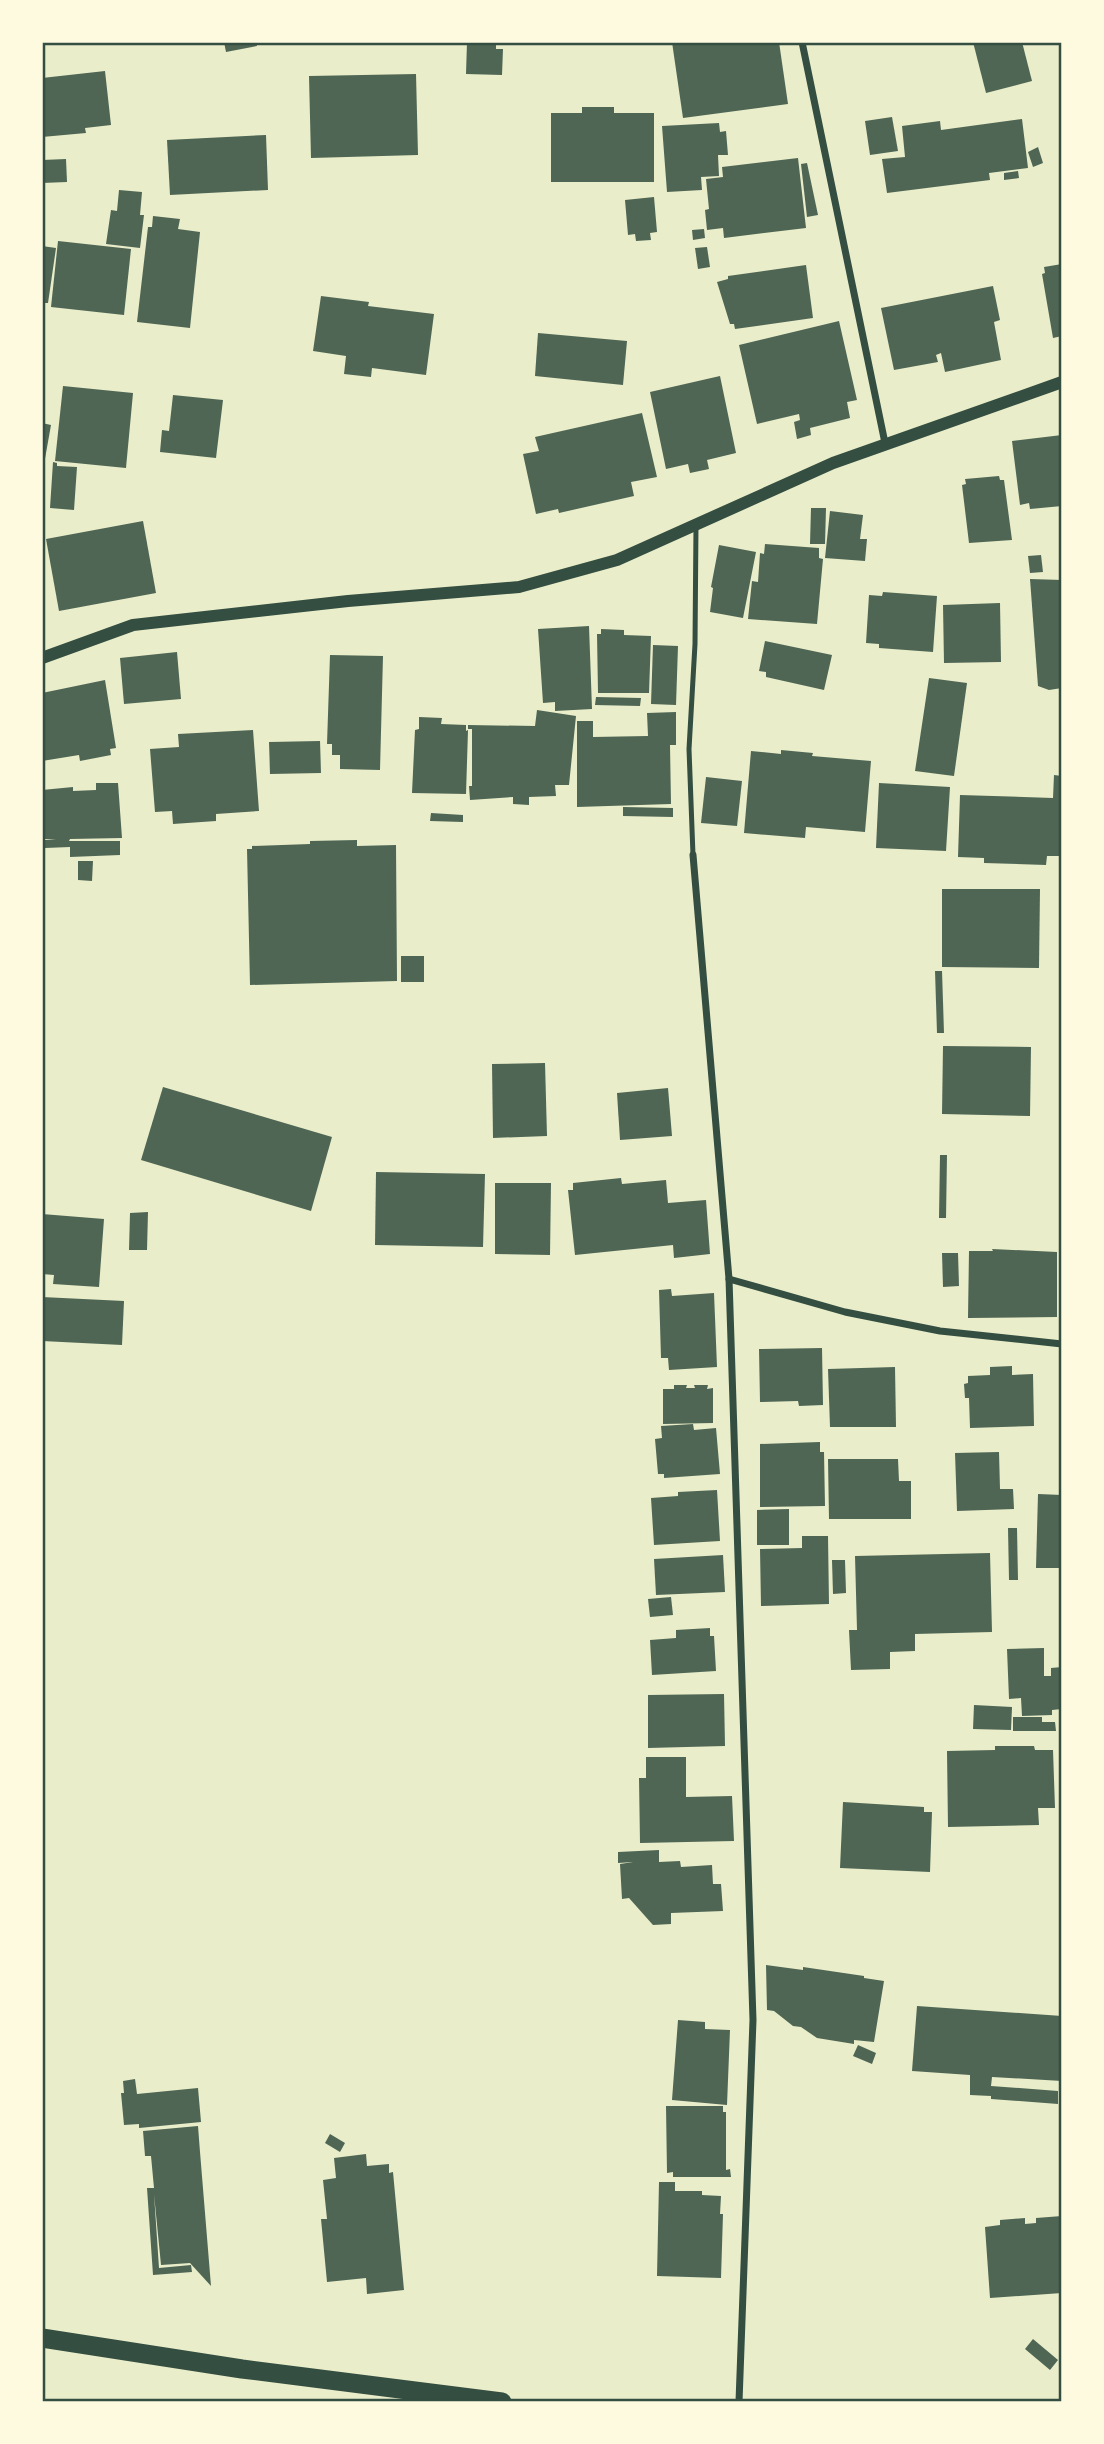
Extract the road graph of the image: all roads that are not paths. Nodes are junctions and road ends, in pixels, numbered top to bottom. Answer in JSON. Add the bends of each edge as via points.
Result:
{"nodes":[{"id":1,"x":802,"y":42,"type":"edge"},
{"id":2,"x":1062,"y":382,"type":"edge"},
{"id":3,"x":885,"y":443,"type":"junction"},
{"id":4,"x":696,"y":526,"type":"junction"},
{"id":5,"x":42,"y":658,"type":"edge"},
{"id":6,"x":693,"y":855,"type":"joint"},
{"id":7,"x":729,"y":1279,"type":"junction"},
{"id":8,"x":1062,"y":1344,"type":"edge"},
{"id":9,"x":42,"y":2338,"type":"edge"},
{"id":10,"x":502,"y":2402,"type":"edge"},
{"id":11,"x":738,"y":2402,"type":"edge"}],
"edges":[{"from":1,"to":3,"type":"street"},
{"from":2,"to":3,"type":"street"},
{"from":3,"to":4,"type":"street"},
{"from":4,"to":5,"type":"street","via":[[617,560],[519,587],[133,625]]},
{"from":4,"to":6,"type":"lane","via":[[689,749]]},
{"from":6,"to":7,"type":"street"},
{"from":7,"to":8,"type":"street","via":[[845,1312],[940,1331]]},
{"from":7,"to":11,"type":"street","via":[[754,2020]]},
{"from":9,"to":10,"type":"highway"}]}
